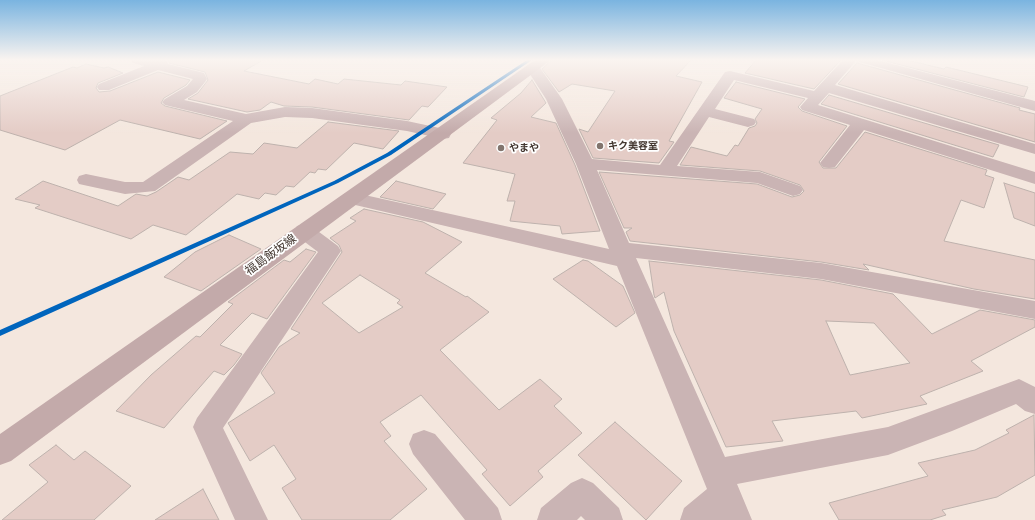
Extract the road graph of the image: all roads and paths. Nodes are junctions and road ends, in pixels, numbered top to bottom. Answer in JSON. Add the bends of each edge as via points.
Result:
{"nodes":[{"id":1,"x":110,"y":84,"type":"edge"},
{"id":2,"x":196,"y":84,"type":"edge"},
{"id":3,"x":510,"y":84,"type":"edge"},
{"id":4,"x":547,"y":84,"type":"edge"},
{"id":5,"x":724,"y":84,"type":"edge"},
{"id":6,"x":780,"y":84,"type":"edge"},
{"id":7,"x":829,"y":84,"type":"edge"},
{"id":8,"x":953,"y":84,"type":"edge"},
{"id":9,"x":104,"y":87,"type":"dead end"},
{"id":10,"x":822,"y":92,"type":"junction"},
{"id":11,"x":1035,"y":106,"type":"edge"},
{"id":12,"x":706,"y":111,"type":"junction"},
{"id":13,"x":246,"y":119,"type":"junction"},
{"id":14,"x":748,"y":122,"type":"dead end"},
{"id":15,"x":860,"y":124,"type":"junction"},
{"id":16,"x":443,"y":134,"type":"junction"},
{"id":17,"x":1035,"y":149,"type":"edge"},
{"id":18,"x":828,"y":163,"type":"dead end"},
{"id":19,"x":584,"y":164,"type":"junction"},
{"id":20,"x":665,"y":170,"type":"junction"},
{"id":21,"x":1035,"y":178,"type":"edge"},
{"id":22,"x":86,"y":180,"type":"dead end"},
{"id":23,"x":793,"y":190,"type":"dead end"},
{"id":24,"x":351,"y":198,"type":"junction"},
{"id":25,"x":304,"y":231,"type":"junction"},
{"id":26,"x":623,"y":255,"type":"junction"},
{"id":27,"x":1035,"y":310,"type":"edge"},
{"id":28,"x":1035,"y":402,"type":"edge"},
{"id":29,"x":424,"y":444,"type":"dead end"},
{"id":30,"x":0,"y":452,"type":"edge"},
{"id":31,"x":725,"y":496,"type":"edge"},
{"id":32,"x":252,"y":520,"type":"edge"},
{"id":33,"x":486,"y":520,"type":"edge"},
{"id":34,"x":553,"y":520,"type":"edge"},
{"id":35,"x":607,"y":520,"type":"edge"},
{"id":36,"x":696,"y":520,"type":"edge"}],
"edges":[{"from":1,"to":9,"type":"street"},
{"from":2,"to":13,"type":"street","via":[[170,102]]},
{"from":3,"to":16,"type":"main road","name":"福島飯坂線"},
{"from":4,"to":19,"type":"street"},
{"from":5,"to":12,"type":"street"},
{"from":6,"to":10,"type":"street"},
{"from":7,"to":10,"type":"street"},
{"from":8,"to":11,"type":"street"},
{"from":10,"to":15,"type":"street","via":[[808,107]]},
{"from":10,"to":17,"type":"street"},
{"from":12,"to":14,"type":"street"},
{"from":12,"to":20,"type":"street"},
{"from":13,"to":16,"type":"street","via":[[286,112],[312,113],[408,126]]},
{"from":13,"to":22,"type":"street","via":[[148,187],[125,188]]},
{"from":15,"to":18,"type":"street"},
{"from":15,"to":21,"type":"street"},
{"from":16,"to":24,"type":"main road","name":"福島飯坂線"},
{"from":19,"to":20,"type":"street"},
{"from":19,"to":26,"type":"street"},
{"from":20,"to":23,"type":"street","via":[[760,178]]},
{"from":24,"to":25,"type":"main road","name":"福島飯坂線"},
{"from":24,"to":26,"type":"street"},
{"from":25,"to":30,"type":"main road","name":"福島飯坂線"},
{"from":25,"to":32,"type":"street","via":[[330,251],[207,427]]},
{"from":26,"to":27,"type":"street","via":[[821,271]]},
{"from":26,"to":31,"type":"street"},
{"from":28,"to":31,"type":"street","via":[[1019,391],[942,422]]},
{"from":29,"to":33,"type":"street"},
{"from":31,"to":36,"type":"street"},
{"from":34,"to":35,"type":"street","via":[[582,494]]}]}
